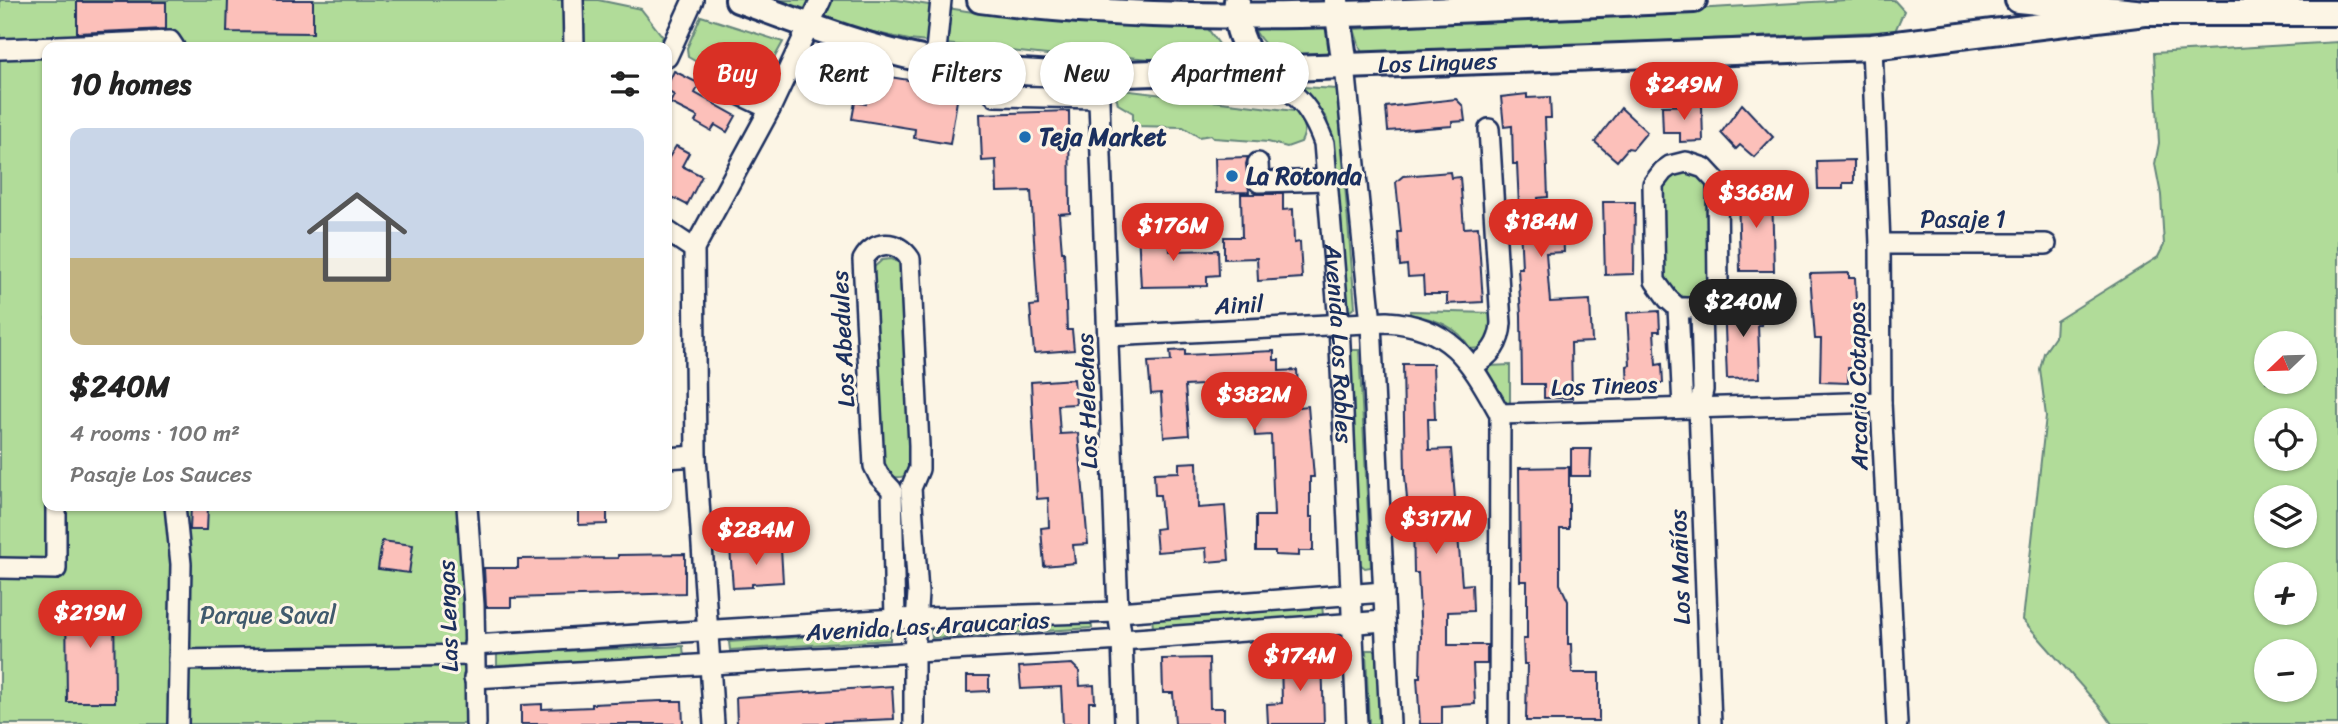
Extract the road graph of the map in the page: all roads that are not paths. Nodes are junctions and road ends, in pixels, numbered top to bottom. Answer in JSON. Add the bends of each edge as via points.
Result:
{"nodes":[{"id":1,"x":573,"y":0,"type":"edge"},
{"id":2,"x":693,"y":0,"type":"edge"},
{"id":3,"x":738,"y":0,"type":"edge"},
{"id":4,"x":821,"y":0,"type":"edge"},
{"id":5,"x":941,"y":0,"type":"edge"},
{"id":6,"x":980,"y":0,"type":"edge"},
{"id":7,"x":1694,"y":0,"type":"edge"},
{"id":8,"x":2018,"y":0,"type":"edge"},
{"id":9,"x":1337,"y":7,"type":"edge"},
{"id":10,"x":1236,"y":8,"type":"edge"},
{"id":11,"x":2145,"y":13,"type":"junction"},
{"id":12,"x":2338,"y":13,"type":"edge"},
{"id":13,"x":809,"y":25,"type":"junction"},
{"id":14,"x":151,"y":42,"type":"edge"},
{"id":15,"x":171,"y":42,"type":"edge"},
{"id":16,"x":574,"y":42,"type":"edge"},
{"id":17,"x":937,"y":42,"type":"edge"},
{"id":18,"x":1247,"y":42,"type":"edge"},
{"id":19,"x":672,"y":47,"type":"edge"},
{"id":20,"x":1872,"y":47,"type":"junction"},
{"id":21,"x":42,"y":48,"type":"edge"},
{"id":22,"x":0,"y":49,"type":"edge"},
{"id":23,"x":908,"y":55,"type":"edge"},
{"id":24,"x":1345,"y":66,"type":"junction"},
{"id":25,"x":1309,"y":68,"type":"edge"},
{"id":26,"x":762,"y":105,"type":"edge"},
{"id":27,"x":1100,"y":105,"type":"edge"},
{"id":28,"x":1303,"y":105,"type":"edge"},
{"id":29,"x":770,"y":109,"type":"junction"},
{"id":30,"x":1489,"y":129,"type":"dead end"},
{"id":31,"x":1258,"y":163,"type":"dead end"},
{"id":32,"x":1326,"y":180,"type":"junction"},
{"id":33,"x":672,"y":234,"type":"edge"},
{"id":34,"x":1880,"y":244,"type":"junction"},
{"id":35,"x":2046,"y":244,"type":"dead end"},
{"id":36,"x":694,"y":249,"type":"junction"},
{"id":37,"x":1678,"y":308,"type":"junction"},
{"id":38,"x":1701,"y":308,"type":"junction"},
{"id":39,"x":1371,"y":323,"type":"junction"},
{"id":40,"x":1339,"y":324,"type":"junction"},
{"id":41,"x":1109,"y":335,"type":"junction"},
{"id":42,"x":1472,"y":366,"type":"junction"},
{"id":43,"x":1881,"y":402,"type":"junction"},
{"id":44,"x":1691,"y":407,"type":"junction"},
{"id":45,"x":1500,"y":414,"type":"junction"},
{"id":46,"x":696,"y":456,"type":"junction"},
{"id":47,"x":672,"y":458,"type":"edge"},
{"id":48,"x":901,"y":489,"type":"junction"},
{"id":49,"x":56,"y":511,"type":"edge"},
{"id":50,"x":176,"y":511,"type":"edge"},
{"id":51,"x":467,"y":511,"type":"edge"},
{"id":52,"x":0,"y":568,"type":"edge"},
{"id":53,"x":1384,"y":592,"type":"junction"},
{"id":54,"x":1351,"y":594,"type":"junction"},
{"id":55,"x":1118,"y":612,"type":"junction"},
{"id":56,"x":917,"y":618,"type":"junction"},
{"id":57,"x":895,"y":619,"type":"junction"},
{"id":58,"x":1385,"y":621,"type":"junction"},
{"id":59,"x":1353,"y":623,"type":"junction"},
{"id":60,"x":708,"y":631,"type":"junction"},
{"id":61,"x":1122,"y":640,"type":"junction"},
{"id":62,"x":474,"y":650,"type":"junction"},
{"id":63,"x":914,"y":651,"type":"junction"},
{"id":64,"x":179,"y":660,"type":"junction"},
{"id":65,"x":710,"y":663,"type":"junction"},
{"id":66,"x":474,"y":678,"type":"junction"},
{"id":67,"x":178,"y":724,"type":"edge"},
{"id":68,"x":476,"y":724,"type":"edge"},
{"id":69,"x":714,"y":724,"type":"edge"},
{"id":70,"x":914,"y":724,"type":"edge"},
{"id":71,"x":1125,"y":724,"type":"edge"},
{"id":72,"x":1357,"y":724,"type":"edge"},
{"id":73,"x":1390,"y":724,"type":"edge"},
{"id":74,"x":1499,"y":724,"type":"edge"},
{"id":75,"x":1711,"y":724,"type":"edge"},
{"id":76,"x":1897,"y":724,"type":"edge"}],
"edges":[{"from":1,"to":16,"type":"street"},
{"from":2,"to":19,"type":"street"},
{"from":3,"to":13,"type":"main road","name":"Los Lingues"},
{"from":4,"to":13,"type":"street"},
{"from":5,"to":17,"type":"street"},
{"from":6,"to":10,"type":"main road","via":[[1091,12]]},
{"from":7,"to":9,"type":"main road"},
{"from":8,"to":11,"type":"main road","name":"Los Lingues"},
{"from":9,"to":10,"type":"main road"},
{"from":9,"to":24,"type":"main road","name":"Avenida Los Robles"},
{"from":10,"to":18,"type":"main road"},
{"from":11,"to":12,"type":"main road","name":"Los Lingues"},
{"from":11,"to":20,"type":"main road","name":"Los Lingues"},
{"from":13,"to":23,"type":"main road","name":"Los Lingues"},
{"from":13,"to":29,"type":"street"},
{"from":14,"to":15,"type":"street"},
{"from":20,"to":24,"type":"main road","name":"Los Lingues"},
{"from":20,"to":34,"type":"street","name":"Arcario Cotapos"},
{"from":21,"to":22,"type":"street"},
{"from":24,"to":25,"type":"main road","name":"Los Lingues"},
{"from":24,"to":39,"type":"street","name":"Avenida Los Robles"},
{"from":26,"to":29,"type":"street"},
{"from":27,"to":41,"type":"street","name":"Los Helechos"},
{"from":28,"to":32,"type":"street","name":"Avenida Los Robles","via":[[1324,143]]},
{"from":29,"to":36,"type":"street"},
{"from":30,"to":42,"type":"street","via":[[1501,323],[1493,350]]},
{"from":31,"to":32,"type":"street","via":[[1259,182]]},
{"from":32,"to":40,"type":"street","name":"Avenida Los Robles"},
{"from":33,"to":36,"type":"street"},
{"from":34,"to":35,"type":"street","name":"Pasaje 1"},
{"from":34,"to":43,"type":"street","name":"Arcario Cotapos"},
{"from":36,"to":46,"type":"street"},
{"from":37,"to":38,"type":"street"},
{"from":37,"to":38,"type":"street","via":[[1655,281],[1653,184],[1670,166],[1686,162],[1704,168],[1717,182],[1718,288]]},
{"from":37,"to":44,"type":"street"},
{"from":38,"to":44,"type":"street","via":[[1703,390]]},
{"from":39,"to":40,"type":"street","name":"Ainil"},
{"from":39,"to":42,"type":"street","via":[[1403,323],[1433,332]]},
{"from":39,"to":53,"type":"street","name":"Avenida Los Robles"},
{"from":40,"to":41,"type":"street","name":"Ainil"},
{"from":40,"to":54,"type":"street","name":"Avenida Los Robles"},
{"from":41,"to":55,"type":"street","name":"Los Helechos"},
{"from":42,"to":45,"type":"street"},
{"from":43,"to":44,"type":"street","name":"Los Tineos"},
{"from":43,"to":76,"type":"street","name":"Arcario Cotapos"},
{"from":44,"to":45,"type":"street","name":"Los Tineos"},
{"from":44,"to":75,"type":"street","name":"Los Mañíos"},
{"from":45,"to":74,"type":"street"},
{"from":46,"to":47,"type":"street"},
{"from":46,"to":60,"type":"street"},
{"from":48,"to":48,"type":"street","name":"Los Abedules","via":[[919,469],[910,259],[900,248],[886,244],[872,248],[863,260],[874,466],[879,476]]},
{"from":48,"to":56,"type":"street","name":"Los Abedules","via":[[918,593]]},
{"from":48,"to":57,"type":"street","name":"Los Abedules"},
{"from":49,"to":52,"type":"street","via":[[56,569]]},
{"from":50,"to":64,"type":"street","via":[[181,565]]},
{"from":51,"to":62,"type":"street","name":"Las Lengas"},
{"from":53,"to":54,"type":"street","name":"Avenida Las Araucarias"},
{"from":53,"to":58,"type":"street","name":"Avenida Los Robles"},
{"from":54,"to":55,"type":"street","name":"Avenida Las Araucarias"},
{"from":54,"to":59,"type":"street","name":"Avenida Los Robles"},
{"from":55,"to":56,"type":"street","name":"Avenida Las Araucarias"},
{"from":55,"to":61,"type":"street","name":"Los Helechos"},
{"from":56,"to":57,"type":"street","name":"Avenida Las Araucarias"},
{"from":56,"to":63,"type":"street","name":"Los Abedules"},
{"from":57,"to":60,"type":"street","name":"Avenida Las Araucarias"},
{"from":58,"to":59,"type":"street","name":"Avenida Las Araucarias"},
{"from":58,"to":73,"type":"street","name":"Avenida Los Robles"},
{"from":59,"to":61,"type":"street","name":"Avenida Las Araucarias"},
{"from":59,"to":72,"type":"street","name":"Avenida Los Robles"},
{"from":60,"to":62,"type":"street","name":"Avenida Las Araucarias"},
{"from":60,"to":65,"type":"street"},
{"from":61,"to":63,"type":"street","name":"Avenida Las Araucarias"},
{"from":61,"to":71,"type":"street","name":"Los Helechos"},
{"from":62,"to":64,"type":"street","name":"Avenida Las Araucarias"},
{"from":62,"to":66,"type":"street","name":"Las Lengas"},
{"from":63,"to":65,"type":"street","name":"Avenida Las Araucarias"},
{"from":63,"to":70,"type":"street","name":"Los Abedules"},
{"from":64,"to":67,"type":"street"},
{"from":65,"to":66,"type":"street","name":"Avenida Las Araucarias"},
{"from":65,"to":69,"type":"street"},
{"from":66,"to":68,"type":"street","name":"Las Lengas"}]}
